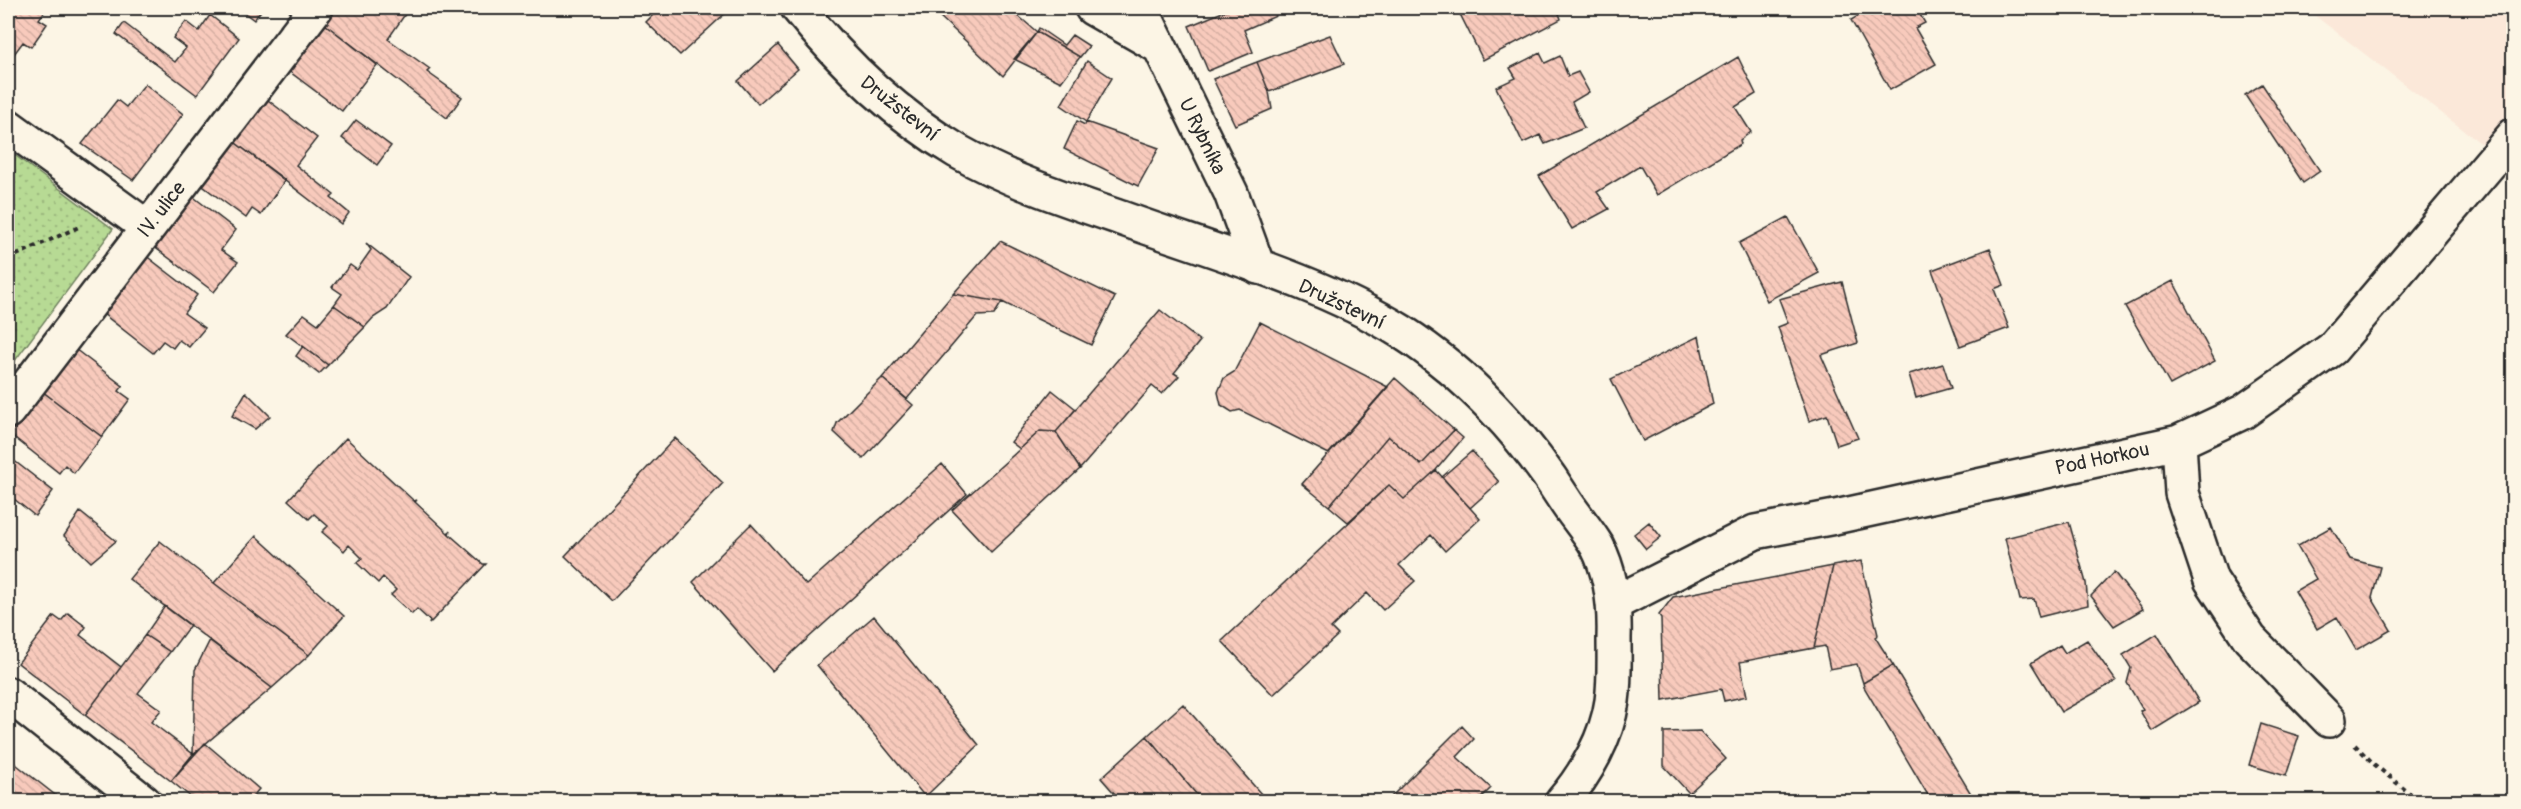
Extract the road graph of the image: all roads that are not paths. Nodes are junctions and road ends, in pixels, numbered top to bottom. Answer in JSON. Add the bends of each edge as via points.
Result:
{"nodes":[{"id":1,"x":316,"y":8,"type":"edge"},
{"id":2,"x":798,"y":8,"type":"edge"},
{"id":3,"x":1092,"y":8,"type":"edge"},
{"id":4,"x":1140,"y":8,"type":"edge"},
{"id":5,"x":1160,"y":47,"type":"junction"},
{"id":6,"x":8,"y":126,"type":"edge"},
{"id":7,"x":2505,"y":145,"type":"edge"},
{"id":8,"x":147,"y":227,"type":"junction"},
{"id":9,"x":1258,"y":267,"type":"junction"},
{"id":10,"x":8,"y":411,"type":"edge"},
{"id":11,"x":2179,"y":442,"type":"junction"},
{"id":12,"x":1615,"y":603,"type":"junction"},
{"id":13,"x":8,"y":694,"type":"edge"},
{"id":14,"x":2329,"y":720,"type":"road end"},
{"id":15,"x":144,"y":801,"type":"edge"},
{"id":16,"x":1562,"y":801,"type":"edge"}],
"edges":[{"from":1,"to":8,"type":"street","name":"IV. ulice"},
{"from":2,"to":9,"type":"street","name":"Družstevní","via":[[877,92],[958,151],[1051,194]]},
{"from":3,"to":5,"type":"street"},
{"from":4,"to":5,"type":"street","name":"U Rybníka"},
{"from":5,"to":9,"type":"street","name":"U Rybníka","via":[[1231,193]]},
{"from":6,"to":8,"type":"street"},
{"from":7,"to":11,"type":"street","name":"Pod Horkou","via":[[2332,349],[2243,412]]},
{"from":8,"to":10,"type":"street","name":"IV. ulice"},
{"from":9,"to":12,"type":"street","name":"Družstevní","via":[[1348,304],[1403,333],[1482,398],[1549,474],[1598,548]]},
{"from":11,"to":12,"type":"street","name":"Pod Horkou","via":[[1755,532]]},
{"from":11,"to":14,"type":"street","via":[[2182,493],[2211,580],[2250,639]]},
{"from":12,"to":16,"type":"street","name":"Družstevní","via":[[1612,701],[1604,732],[1592,758]]},
{"from":13,"to":15,"type":"street"}]}
